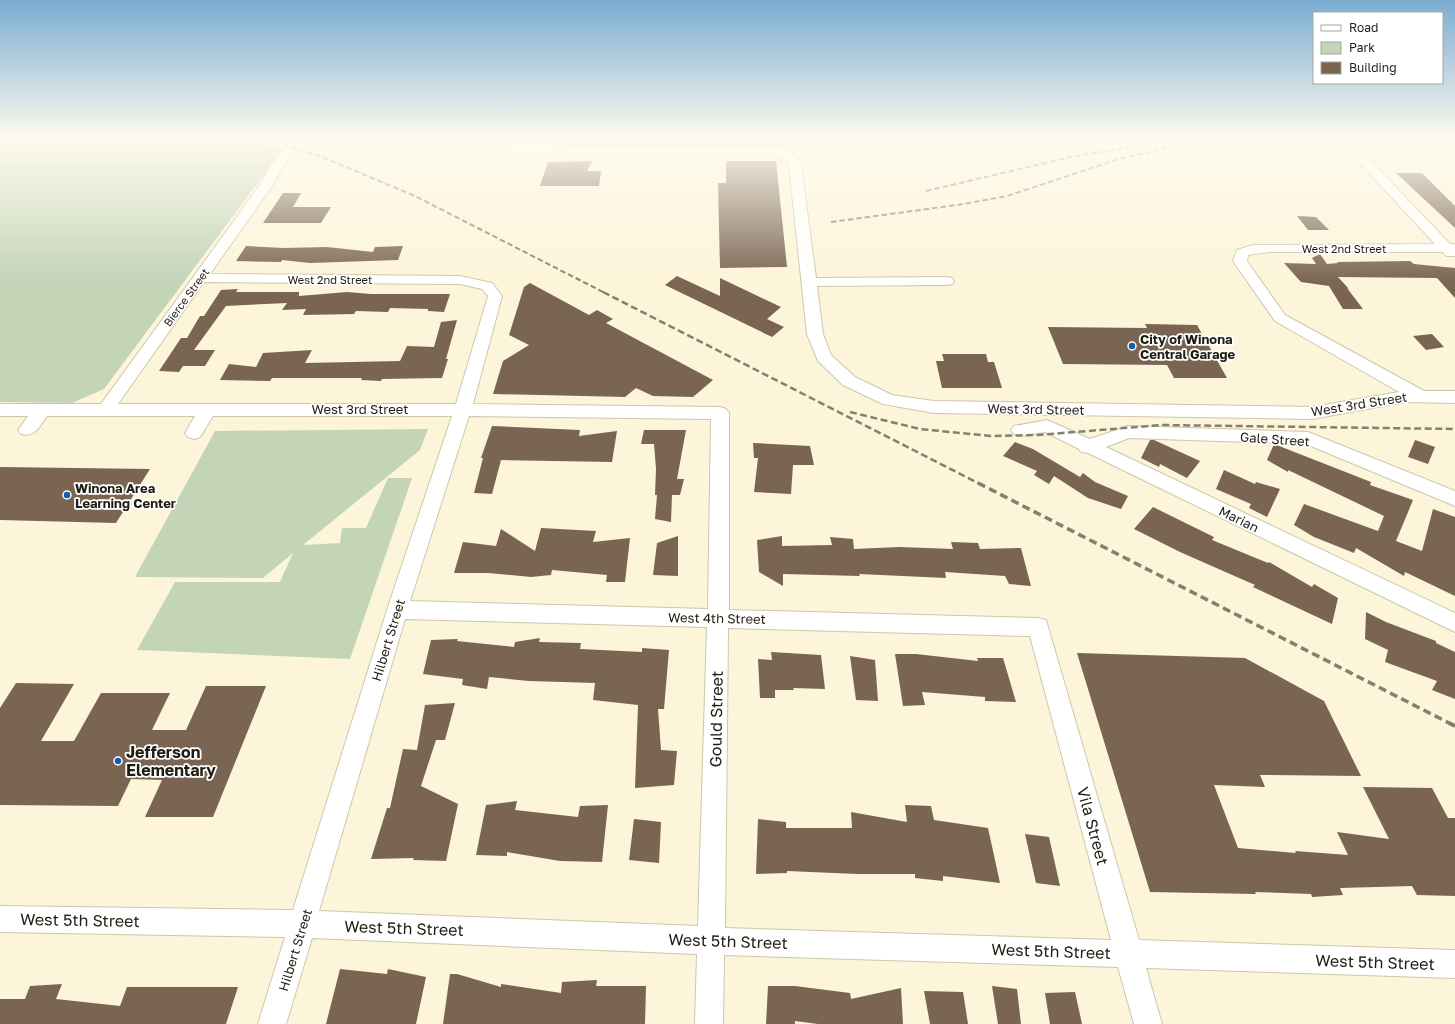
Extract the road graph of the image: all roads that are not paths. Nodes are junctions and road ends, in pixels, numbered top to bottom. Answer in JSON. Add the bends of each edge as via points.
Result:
{"nodes":[{"id":1,"x":265,"y":187,"type":"edge"},
{"id":2,"x":798,"y":187,"type":"edge"},
{"id":3,"x":1389,"y":187,"type":"edge"},
{"id":4,"x":1452,"y":251,"type":"edge"},
{"id":5,"x":199,"y":278,"type":"junction"},
{"id":6,"x":460,"y":280,"type":"joint"},
{"id":7,"x":947,"y":281,"type":"dead end"},
{"id":8,"x":809,"y":282,"type":"junction"},
{"id":9,"x":1421,"y":397,"type":"junction"},
{"id":10,"x":1455,"y":398,"type":"edge"},
{"id":11,"x":43,"y":409,"type":"junction"},
{"id":12,"x":106,"y":409,"type":"junction"},
{"id":13,"x":208,"y":409,"type":"junction"},
{"id":14,"x":0,"y":410,"type":"edge"},
{"id":15,"x":463,"y":410,"type":"junction"},
{"id":16,"x":720,"y":414,"type":"joint"},
{"id":17,"x":27,"y":430,"type":"dead end"},
{"id":18,"x":1020,"y":430,"type":"dead end"},
{"id":19,"x":194,"y":433,"type":"dead end"},
{"id":20,"x":1087,"y":447,"type":"junction"},
{"id":21,"x":1455,"y":499,"type":"edge"},
{"id":22,"x":397,"y":610,"type":"junction"},
{"id":23,"x":718,"y":618,"type":"junction"},
{"id":24,"x":1455,"y":623,"type":"edge"},
{"id":25,"x":1038,"y":627,"type":"joint"},
{"id":26,"x":0,"y":919,"type":"edge"},
{"id":27,"x":303,"y":924,"type":"junction"},
{"id":28,"x":710,"y":940,"type":"junction"},
{"id":29,"x":1128,"y":953,"type":"junction"},
{"id":30,"x":1455,"y":964,"type":"edge"},
{"id":31,"x":272,"y":1024,"type":"edge"},
{"id":32,"x":709,"y":1024,"type":"edge"},
{"id":33,"x":1148,"y":1024,"type":"edge"}],
"edges":[{"from":1,"to":5,"type":"street","name":"Bierce Street"},
{"from":2,"to":8,"type":"street","name":"West 3rd Street"},
{"from":3,"to":4,"type":"street"},
{"from":4,"to":9,"type":"street","name":"West 2nd Street","via":[[1264,248],[1242,253],[1240,261],[1280,318]]},
{"from":5,"to":6,"type":"street","name":"West 2nd Street"},
{"from":5,"to":12,"type":"street","name":"Bierce Street"},
{"from":6,"to":15,"type":"street","name":"Hilbert Street","via":[[487,286],[495,296]]},
{"from":7,"to":8,"type":"street"},
{"from":8,"to":9,"type":"street","name":"West 3rd Street","via":[[815,334],[824,357],[849,381],[889,400],[934,407],[1312,413],[1406,396]]},
{"from":9,"to":10,"type":"street","name":"West 3rd Street"},
{"from":11,"to":12,"type":"street","name":"West 3rd Street"},
{"from":11,"to":14,"type":"street","name":"West 3rd Street"},
{"from":11,"to":17,"type":"street"},
{"from":12,"to":13,"type":"street","name":"West 3rd Street"},
{"from":13,"to":15,"type":"street","name":"West 3rd Street"},
{"from":13,"to":19,"type":"street"},
{"from":15,"to":16,"type":"street","name":"West 3rd Street"},
{"from":15,"to":22,"type":"street","name":"Hilbert Street"},
{"from":16,"to":23,"type":"street","name":"Gould Street"},
{"from":18,"to":20,"type":"street","name":"Marian","via":[[1047,426]]},
{"from":20,"to":21,"type":"street","name":"Gale Street","via":[[1128,432],[1308,438]]},
{"from":20,"to":24,"type":"street","name":"Marian"},
{"from":22,"to":23,"type":"street","name":"West 4th Street"},
{"from":22,"to":27,"type":"street","name":"Hilbert Street"},
{"from":23,"to":25,"type":"street","name":"West 4th Street"},
{"from":23,"to":28,"type":"street","name":"Gould Street"},
{"from":25,"to":29,"type":"street","name":"Vila Street"},
{"from":26,"to":27,"type":"street","name":"West 5th Street"},
{"from":27,"to":28,"type":"street","name":"West 5th Street"},
{"from":27,"to":31,"type":"street","name":"Hilbert Street"},
{"from":28,"to":29,"type":"street","name":"West 5th Street"},
{"from":28,"to":32,"type":"street","name":"Gould Street"},
{"from":29,"to":30,"type":"street","name":"West 5th Street"},
{"from":29,"to":33,"type":"street","name":"Vila Street"}]}
